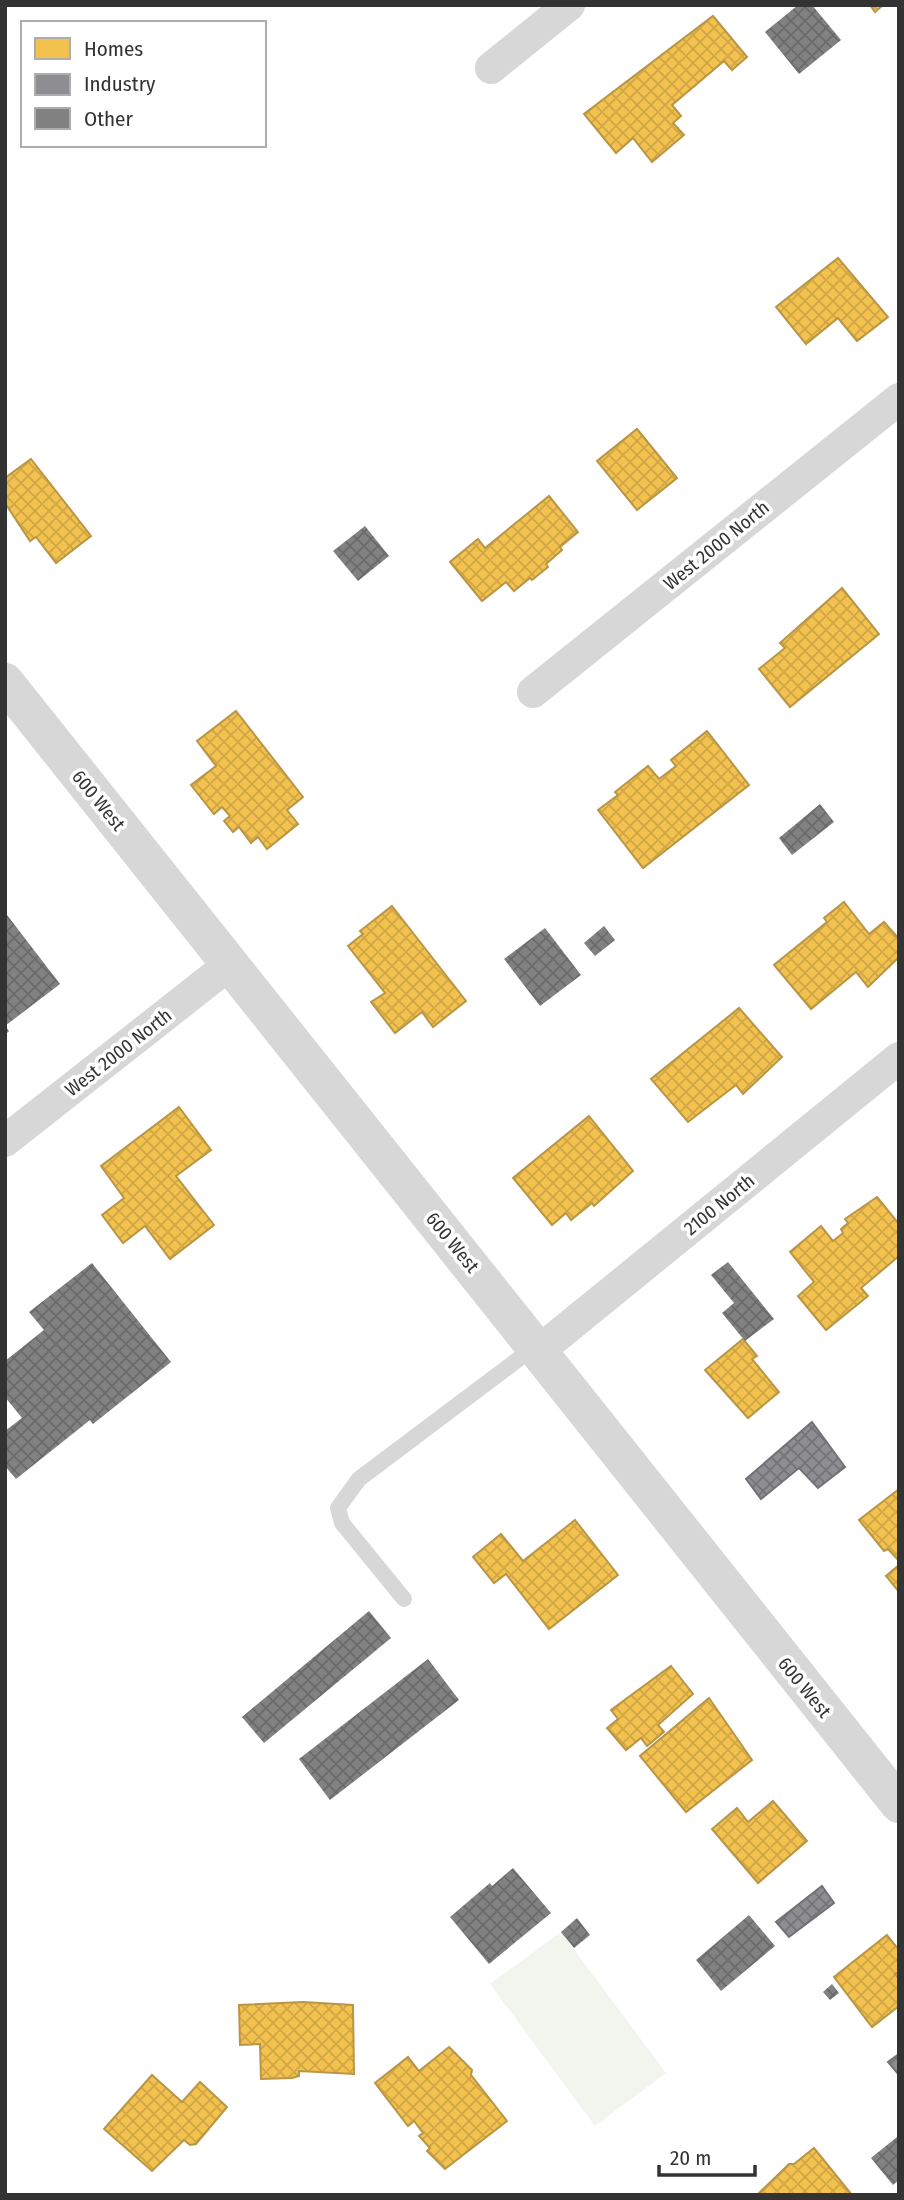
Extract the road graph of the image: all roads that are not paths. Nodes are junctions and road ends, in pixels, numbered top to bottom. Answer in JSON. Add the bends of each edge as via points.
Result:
{"nodes":[{"id":1,"x":569,"y":5,"type":"edge"},
{"id":2,"x":491,"y":68,"type":"dead end"},
{"id":3,"x":899,"y":399,"type":"edge"},
{"id":4,"x":5,"y":682,"type":"edge"},
{"id":5,"x":533,"y":692,"type":"dead end"},
{"id":6,"x":230,"y":964,"type":"junction"},
{"id":7,"x":899,"y":1058,"type":"edge"},
{"id":8,"x":5,"y":1141,"type":"edge"},
{"id":9,"x":538,"y":1348,"type":"junction"},
{"id":10,"x":404,"y":1599,"type":"dead end"},
{"id":11,"x":899,"y":1804,"type":"edge"}],
"edges":[{"from":1,"to":2,"type":"street"},
{"from":3,"to":5,"type":"street","name":"West 2000 North"},
{"from":4,"to":6,"type":"street","name":"600 West"},
{"from":6,"to":8,"type":"street","name":"West 2000 North"},
{"from":6,"to":9,"type":"street","name":"600 West"},
{"from":7,"to":9,"type":"street","name":"2100 North"},
{"from":9,"to":10,"type":"lane","via":[[359,1479],[338,1508],[342,1523]]},
{"from":9,"to":11,"type":"street","name":"600 West"}]}
